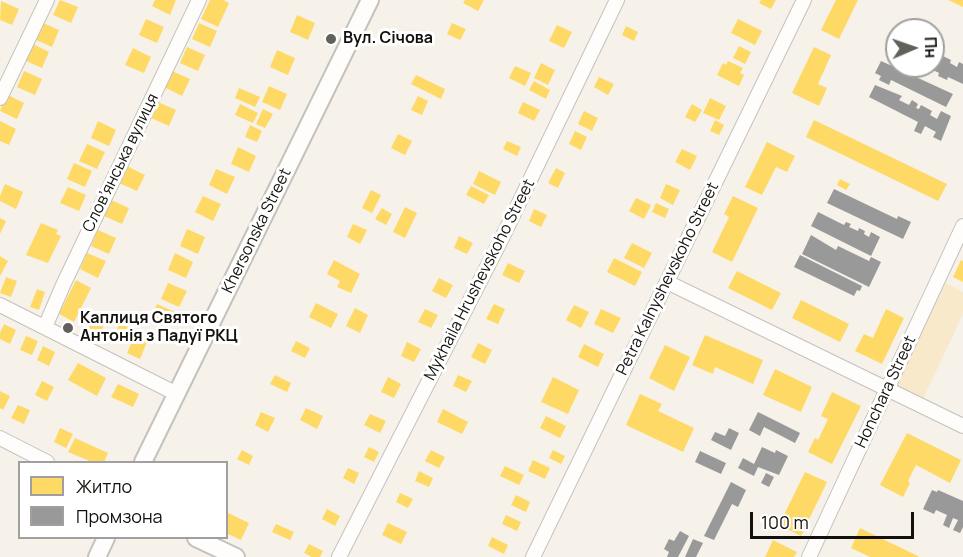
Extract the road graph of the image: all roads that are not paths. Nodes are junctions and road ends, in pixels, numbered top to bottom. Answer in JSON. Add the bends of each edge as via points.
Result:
{"nodes":[{"id":1,"x":47,"y":0,"type":"edge"},
{"id":2,"x":199,"y":0,"type":"edge"},
{"id":3,"x":370,"y":0,"type":"edge"},
{"id":4,"x":616,"y":0,"type":"edge"},
{"id":5,"x":804,"y":0,"type":"edge"},
{"id":6,"x":0,"y":98,"type":"edge"},
{"id":7,"x":963,"y":226,"type":"edge"},
{"id":8,"x":666,"y":282,"type":"junction"},
{"id":9,"x":0,"y":305,"type":"edge"},
{"id":10,"x":45,"y":327,"type":"junction"},
{"id":11,"x":888,"y":390,"type":"junction"},
{"id":12,"x":177,"y":394,"type":"junction"},
{"id":13,"x":963,"y":426,"type":"edge"},
{"id":14,"x":0,"y":438,"type":"edge"},
{"id":15,"x":45,"y":461,"type":"edge"},
{"id":16,"x":144,"y":461,"type":"edge"},
{"id":17,"x":105,"y":539,"type":"edge"},
{"id":18,"x":200,"y":539,"type":"edge"},
{"id":19,"x":97,"y":557,"type":"edge"},
{"id":20,"x":236,"y":557,"type":"edge"},
{"id":21,"x":339,"y":557,"type":"edge"},
{"id":22,"x":533,"y":557,"type":"edge"},
{"id":23,"x":809,"y":557,"type":"edge"}],
"edges":[{"from":1,"to":6,"type":"street"},
{"from":2,"to":10,"type":"street","name":"Словʼянська вулиця"},
{"from":3,"to":12,"type":"main road","name":"Khersonska Street"},
{"from":4,"to":21,"type":"street","name":"Mykhaila Hrushevskoho Street","via":[[503,236]]},
{"from":5,"to":8,"type":"street","name":"Petra Kalnyshevskoho Street"},
{"from":7,"to":11,"type":"street","name":"Honchara Street"},
{"from":8,"to":11,"type":"street"},
{"from":8,"to":22,"type":"street","name":"Petra Kalnyshevskoho Street"},
{"from":9,"to":10,"type":"street"},
{"from":10,"to":12,"type":"street"},
{"from":11,"to":13,"type":"street"},
{"from":11,"to":23,"type":"street","name":"Honchara Street"},
{"from":12,"to":16,"type":"main road","name":"Khersonska Street"},
{"from":14,"to":15,"type":"street"},
{"from":17,"to":19,"type":"main road"},
{"from":18,"to":20,"type":"main road"}]}
